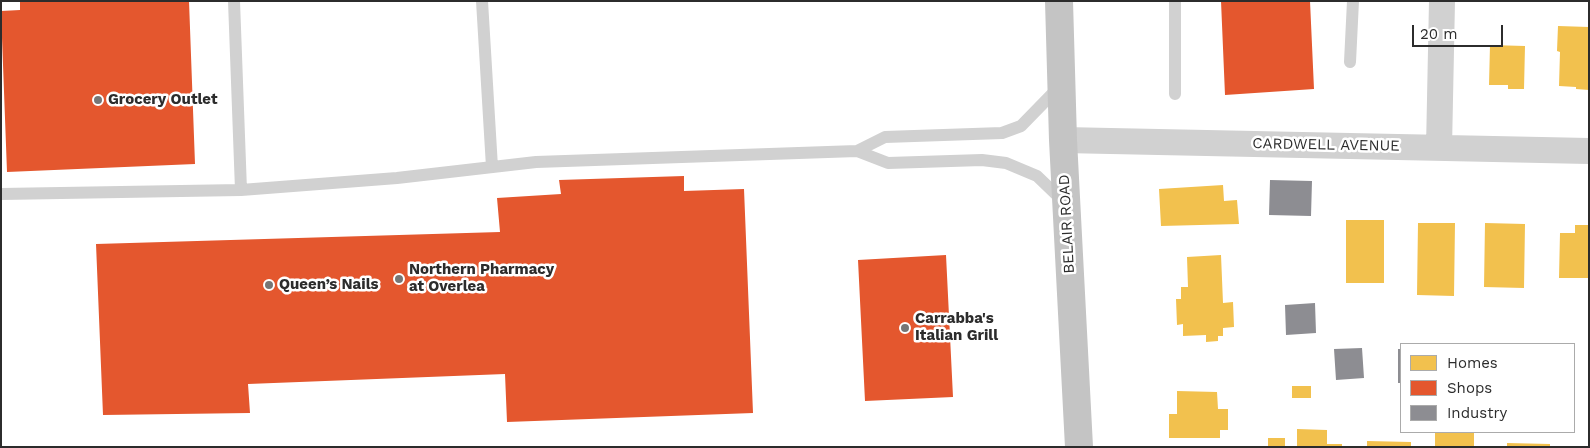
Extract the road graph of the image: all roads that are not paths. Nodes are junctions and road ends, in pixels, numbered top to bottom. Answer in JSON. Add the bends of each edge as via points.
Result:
{"nodes":[{"id":1,"x":234,"y":1,"type":"edge"},
{"id":2,"x":482,"y":1,"type":"edge"},
{"id":3,"x":1175,"y":1,"type":"edge"},
{"id":4,"x":1353,"y":1,"type":"edge"},
{"id":5,"x":1442,"y":1,"type":"edge"},
{"id":6,"x":1063,"y":11,"type":"edge"},
{"id":7,"x":1350,"y":62,"type":"dead end"},
{"id":8,"x":1062,"y":84,"type":"junction"},
{"id":9,"x":1175,"y":94,"type":"dead end"},
{"id":10,"x":1063,"y":140,"type":"junction"},
{"id":11,"x":1439,"y":148,"type":"junction"},
{"id":12,"x":856,"y":151,"type":"junction"},
{"id":13,"x":1589,"y":151,"type":"edge"},
{"id":14,"x":492,"y":166,"type":"junction"},
{"id":15,"x":242,"y":190,"type":"junction"},
{"id":16,"x":1,"y":194,"type":"edge"},
{"id":17,"x":1066,"y":204,"type":"junction"},
{"id":18,"x":1079,"y":447,"type":"edge"}],
"edges":[{"from":1,"to":15,"type":"lane"},
{"from":2,"to":14,"type":"lane"},
{"from":3,"to":9,"type":"lane"},
{"from":4,"to":7,"type":"lane"},
{"from":5,"to":11,"type":"street"},
{"from":6,"to":8,"type":"main road","name":"BELAIR ROAD"},
{"from":8,"to":10,"type":"main road","name":"BELAIR ROAD"},
{"from":8,"to":12,"type":"lane","via":[[1021,126],[1002,133],[885,137]]},
{"from":10,"to":11,"type":"street","name":"CARDWELL AVENUE"},
{"from":10,"to":17,"type":"main road","name":"BELAIR ROAD"},
{"from":11,"to":13,"type":"street","name":"CARDWELL AVENUE"},
{"from":12,"to":14,"type":"lane"},
{"from":12,"to":17,"type":"lane","via":[[888,163],[982,160],[1015,165],[1037,176]]},
{"from":14,"to":15,"type":"lane","via":[[397,178]]},
{"from":15,"to":16,"type":"lane"},
{"from":17,"to":18,"type":"main road","name":"BELAIR ROAD"}]}
